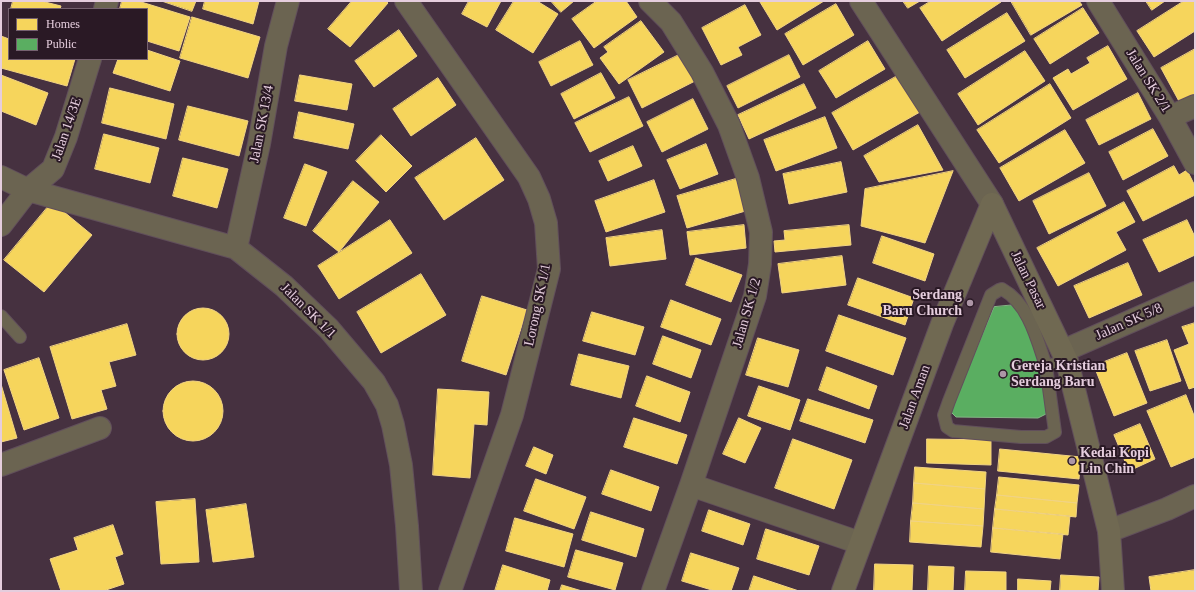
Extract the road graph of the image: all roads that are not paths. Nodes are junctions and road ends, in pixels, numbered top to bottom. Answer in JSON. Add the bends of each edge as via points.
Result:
{"nodes":[{"id":1,"x":288,"y":1,"type":"edge"},
{"id":2,"x":406,"y":1,"type":"edge"},
{"id":3,"x":650,"y":1,"type":"edge"},
{"id":4,"x":861,"y":1,"type":"edge"},
{"id":5,"x":1098,"y":1,"type":"edge"},
{"id":6,"x":90,"y":60,"type":"edge"},
{"id":7,"x":1195,"y":106,"type":"edge"},
{"id":8,"x":1170,"y":117,"type":"junction"},
{"id":9,"x":1195,"y":163,"type":"edge"},
{"id":10,"x":1,"y":177,"type":"edge"},
{"id":11,"x":28,"y":190,"type":"junction"},
{"id":12,"x":992,"y":204,"type":"junction"},
{"id":13,"x":1,"y":224,"type":"edge"},
{"id":14,"x":236,"y":248,"type":"junction"},
{"id":15,"x":1195,"y":293,"type":"edge"},
{"id":16,"x":1,"y":316,"type":"edge"},
{"id":17,"x":20,"y":337,"type":"dead end"},
{"id":18,"x":1065,"y":356,"type":"junction"},
{"id":19,"x":1046,"y":366,"type":"junction"},
{"id":20,"x":100,"y":428,"type":"dead end"},
{"id":21,"x":1,"y":465,"type":"edge"},
{"id":22,"x":691,"y":485,"type":"junction"},
{"id":23,"x":1195,"y":496,"type":"edge"},
{"id":24,"x":1109,"y":531,"type":"junction"},
{"id":25,"x":860,"y":543,"type":"junction"},
{"id":26,"x":411,"y":591,"type":"edge"},
{"id":27,"x":450,"y":591,"type":"edge"},
{"id":28,"x":652,"y":591,"type":"edge"},
{"id":29,"x":843,"y":591,"type":"edge"},
{"id":30,"x":1113,"y":591,"type":"edge"}],
"edges":[{"from":1,"to":14,"type":"street","name":"Jalan SK 13/4","via":[[276,46],[259,144]]},
{"from":2,"to":27,"type":"street","name":"Lorong SK 1/1","via":[[529,177],[546,223],[549,269],[512,415]]},
{"from":3,"to":22,"type":"street","name":"Jalan SK 1/2","via":[[670,22],[702,72],[729,125],[748,178],[761,232],[755,296]]},
{"from":4,"to":12,"type":"street","name":"Jalan Pasar"},
{"from":5,"to":8,"type":"street","name":"Jalan SK 2/1"},
{"from":6,"to":11,"type":"street","name":"Jalan 14/3E","via":[[66,137],[53,169]]},
{"from":7,"to":8,"type":"street"},
{"from":8,"to":9,"type":"street","name":"Jalan SK 2/1"},
{"from":10,"to":11,"type":"street","name":"Jalan SK 1/1"},
{"from":11,"to":13,"type":"street"},
{"from":11,"to":14,"type":"street","name":"Jalan SK 1/1"},
{"from":12,"to":18,"type":"street","name":"Jalan Pasar"},
{"from":12,"to":25,"type":"street","name":"Jalan Aman","via":[[942,324]]},
{"from":14,"to":26,"type":"street","name":"Jalan SK 1/1","via":[[284,286],[329,329],[374,382],[387,405],[401,465]]},
{"from":15,"to":18,"type":"street","name":"Jalan SK 5/8"},
{"from":16,"to":17,"type":"lane"},
{"from":18,"to":19,"type":"lane"},
{"from":18,"to":24,"type":"street","name":"Jalan Pasar"},
{"from":19,"to":19,"type":"lane","via":[[1036,333],[1018,302],[1010,293],[999,290],[991,295],[949,401],[944,415],[947,427],[953,430],[1021,437],[1046,437],[1055,432]]},
{"from":20,"to":21,"type":"street"},
{"from":22,"to":25,"type":"street"},
{"from":22,"to":28,"type":"street","name":"Jalan SK 1/2"},
{"from":23,"to":24,"type":"street"},
{"from":24,"to":30,"type":"street","name":"Jalan Pasar"},
{"from":25,"to":29,"type":"street","name":"Jalan Aman"}]}
